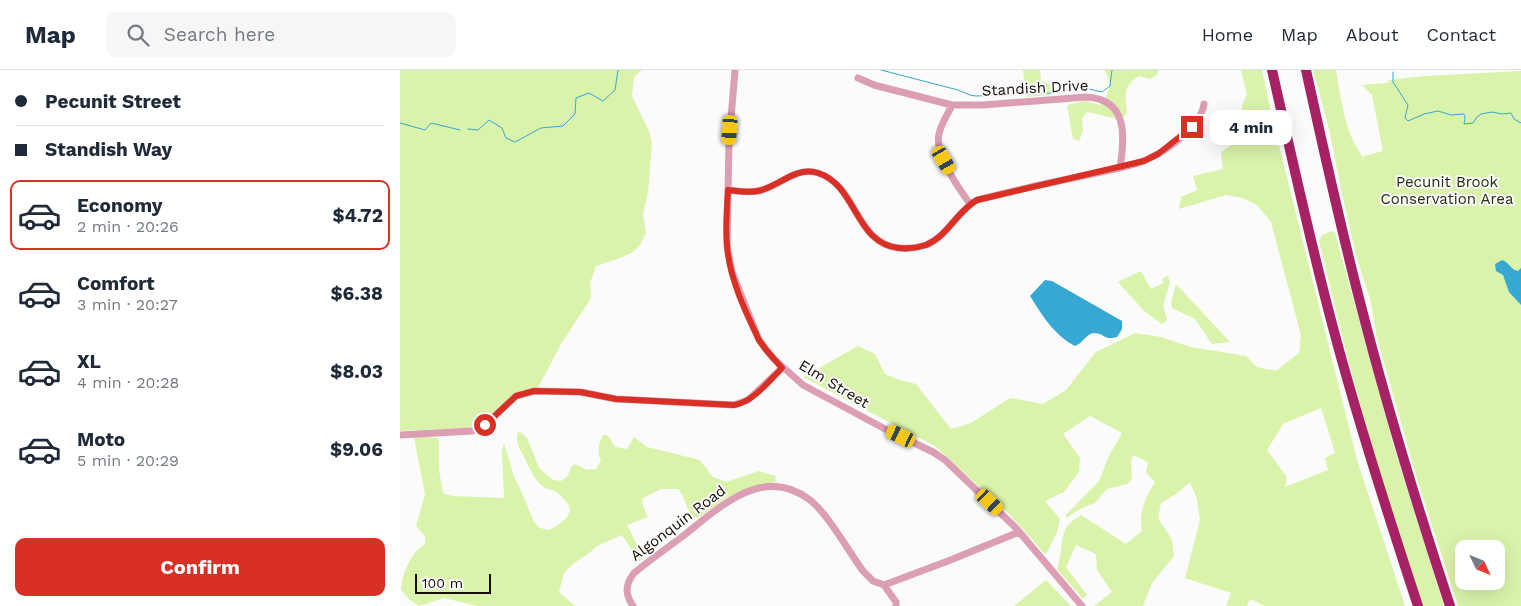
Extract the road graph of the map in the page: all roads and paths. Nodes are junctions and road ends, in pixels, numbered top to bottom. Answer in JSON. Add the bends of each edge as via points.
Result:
{"nodes":[{"id":1,"x":734,"y":70,"type":"edge"},
{"id":2,"x":1272,"y":70,"type":"edge"},
{"id":3,"x":1306,"y":70,"type":"edge"},
{"id":4,"x":858,"y":78,"type":"dead end"},
{"id":5,"x":1204,"y":104,"type":"dead end"},
{"id":6,"x":952,"y":105,"type":"junction"},
{"id":7,"x":1120,"y":168,"type":"junction"},
{"id":8,"x":728,"y":190,"type":"junction"},
{"id":9,"x":970,"y":204,"type":"junction"},
{"id":10,"x":782,"y":368,"type":"junction"},
{"id":11,"x":400,"y":435,"type":"edge"},
{"id":12,"x":1019,"y":532,"type":"junction"},
{"id":13,"x":884,"y":585,"type":"junction"},
{"id":14,"x":633,"y":606,"type":"edge"},
{"id":15,"x":896,"y":606,"type":"edge"},
{"id":16,"x":1082,"y":606,"type":"edge"},
{"id":17,"x":1418,"y":606,"type":"edge"},
{"id":18,"x":1450,"y":606,"type":"edge"}],
"edges":[{"from":1,"to":8,"type":"street","name":"Elm Street"},
{"from":2,"to":17,"type":"highway","via":[[1331,321]]},
{"from":3,"to":18,"type":"highway","via":[[1370,341]]},
{"from":4,"to":6,"type":"street"},
{"from":5,"to":7,"type":"street","via":[[1197,121],[1169,146],[1150,158]]},
{"from":6,"to":7,"type":"street","name":"Standish Drive","via":[[1086,97],[1101,99],[1111,106],[1123,127]]},
{"from":6,"to":9,"type":"street","via":[[939,134],[938,147]]},
{"from":7,"to":9,"type":"street","via":[[983,198]]},
{"from":8,"to":9,"type":"street","via":[[759,191],[798,173],[819,173],[844,194],[874,237],[887,245],[903,248],[918,247],[932,241]]},
{"from":8,"to":10,"type":"street","name":"Elm Street","via":[[726,234],[732,272],[759,340]]},
{"from":10,"to":11,"type":"street","via":[[748,400],[734,405],[534,391],[516,396],[485,425],[472,431]]},
{"from":10,"to":12,"type":"street","name":"Elm Street","via":[[829,400],[940,456]]},
{"from":12,"to":13,"type":"street"},
{"from":12,"to":16,"type":"street","name":"Elm Street"},
{"from":13,"to":14,"type":"street","name":"Algonquin Road","via":[[873,581],[863,571],[811,501],[795,490],[774,486],[736,496],[634,573],[626,590]]},
{"from":13,"to":15,"type":"street"}]}
